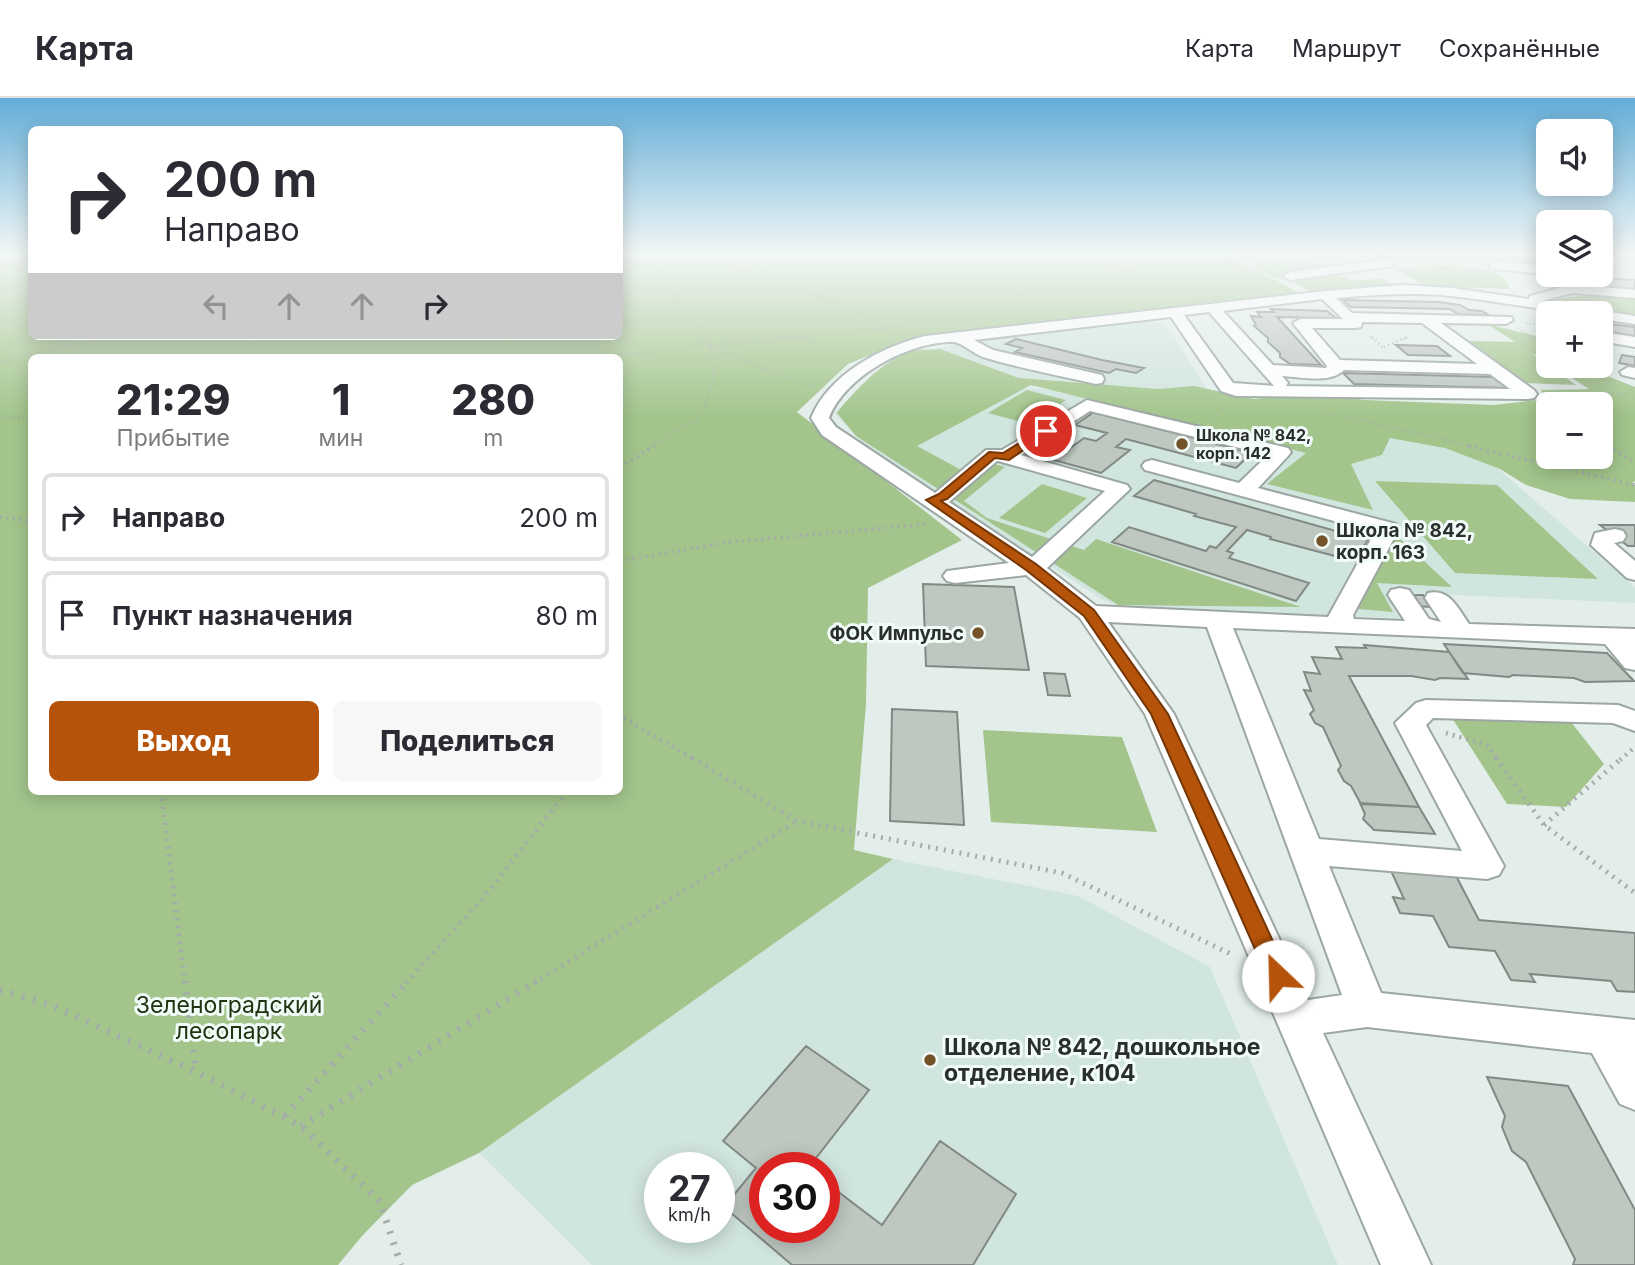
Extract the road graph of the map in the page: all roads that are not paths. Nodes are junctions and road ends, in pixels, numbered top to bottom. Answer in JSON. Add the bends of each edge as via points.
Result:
{"nodes":[{"id":1,"x":1225,"y":307,"type":"edge"},
{"id":2,"x":1338,"y":307,"type":"edge"},
{"id":3,"x":1213,"y":309,"type":"junction"},
{"id":4,"x":1175,"y":313,"type":"junction"},
{"id":5,"x":1613,"y":317,"type":"edge"},
{"id":6,"x":1425,"y":318,"type":"junction"},
{"id":7,"x":1352,"y":320,"type":"junction"},
{"id":8,"x":1506,"y":320,"type":"dead end"},
{"id":9,"x":1635,"y":320,"type":"edge"},
{"id":10,"x":958,"y":338,"type":"junction"},
{"id":11,"x":1613,"y":338,"type":"edge"},
{"id":12,"x":1635,"y":342,"type":"edge"},
{"id":13,"x":1335,"y":365,"type":"junction"},
{"id":14,"x":1494,"y":369,"type":"junction"},
{"id":15,"x":1268,"y":370,"type":"junction"},
{"id":16,"x":1303,"y":371,"type":"junction"},
{"id":17,"x":1096,"y":379,"type":"dead end"},
{"id":18,"x":1286,"y":390,"type":"junction"},
{"id":19,"x":1325,"y":390,"type":"junction"},
{"id":20,"x":1005,"y":457,"type":"junction"},
{"id":21,"x":1152,"y":466,"type":"dead end"},
{"id":22,"x":1244,"y":490,"type":"junction"},
{"id":23,"x":932,"y":500,"type":"junction"},
{"id":24,"x":1615,"y":536,"type":"dead end"},
{"id":25,"x":1031,"y":567,"type":"junction"},
{"id":26,"x":1635,"y":573,"type":"edge"},
{"id":27,"x":955,"y":576,"type":"dead end"},
{"id":28,"x":1400,"y":595,"type":"dead end"},
{"id":29,"x":1437,"y":598,"type":"dead end"},
{"id":30,"x":1089,"y":613,"type":"junction"},
{"id":31,"x":1217,"y":619,"type":"junction"},
{"id":32,"x":1344,"y":627,"type":"junction"},
{"id":33,"x":1448,"y":631,"type":"junction"},
{"id":34,"x":1624,"y":637,"type":"edge"},
{"id":35,"x":1635,"y":662,"type":"edge"},
{"id":36,"x":1635,"y":722,"type":"edge"},
{"id":37,"x":1305,"y":851,"type":"junction"},
{"id":38,"x":1367,"y":1009,"type":"junction"},
{"id":39,"x":1297,"y":1019,"type":"junction"},
{"id":40,"x":1620,"y":1037,"type":"edge"},
{"id":41,"x":1635,"y":1090,"type":"edge"},
{"id":42,"x":1406,"y":1265,"type":"edge"}],
"edges":[{"from":1,"to":3,"type":"street"},
{"from":2,"to":7,"type":"street"},
{"from":3,"to":4,"type":"street"},
{"from":3,"to":15,"type":"street"},
{"from":4,"to":10,"type":"street"},
{"from":4,"to":18,"type":"street","via":[[1227,387],[1236,391]]},
{"from":5,"to":9,"type":"street"},
{"from":6,"to":7,"type":"street"},
{"from":6,"to":8,"type":"street"},
{"from":6,"to":14,"type":"street"},
{"from":7,"to":13,"type":"street","via":[[1300,323]]},
{"from":10,"to":17,"type":"street","via":[[988,354]]},
{"from":10,"to":23,"type":"street","via":[[925,341],[878,359],[821,409],[820,418],[829,431]]},
{"from":11,"to":12,"type":"street"},
{"from":13,"to":14,"type":"street"},
{"from":13,"to":16,"type":"street","via":[[1336,370],[1327,373]]},
{"from":14,"to":19,"type":"street","via":[[1528,394]]},
{"from":15,"to":16,"type":"street"},
{"from":15,"to":18,"type":"street"},
{"from":16,"to":19,"type":"street"},
{"from":18,"to":19,"type":"street"},
{"from":20,"to":22,"type":"street","via":[[1087,405],[1282,452]]},
{"from":20,"to":23,"type":"street","via":[[993,454],[943,497]]},
{"from":20,"to":25,"type":"street","via":[[1120,489]]},
{"from":21,"to":22,"type":"street"},
{"from":22,"to":32,"type":"street","via":[[1388,529],[1340,615]]},
{"from":23,"to":25,"type":"street"},
{"from":24,"to":26,"type":"street","via":[[1603,538],[1602,545]]},
{"from":25,"to":27,"type":"street"},
{"from":25,"to":30,"type":"street"},
{"from":28,"to":33,"type":"street","via":[[1420,624]]},
{"from":29,"to":33,"type":"street","via":[[1457,625]]},
{"from":30,"to":31,"type":"street"},
{"from":30,"to":39,"type":"street","via":[[1159,714]]},
{"from":31,"to":32,"type":"street"},
{"from":31,"to":37,"type":"street"},
{"from":32,"to":33,"type":"street"},
{"from":33,"to":34,"type":"street"},
{"from":34,"to":35,"type":"street"},
{"from":36,"to":37,"type":"street","via":[[1618,714],[1426,709],[1410,723],[1487,866]]},
{"from":37,"to":38,"type":"street"},
{"from":38,"to":39,"type":"street"},
{"from":38,"to":40,"type":"street"},
{"from":39,"to":42,"type":"street"},
{"from":40,"to":41,"type":"street"}]}
